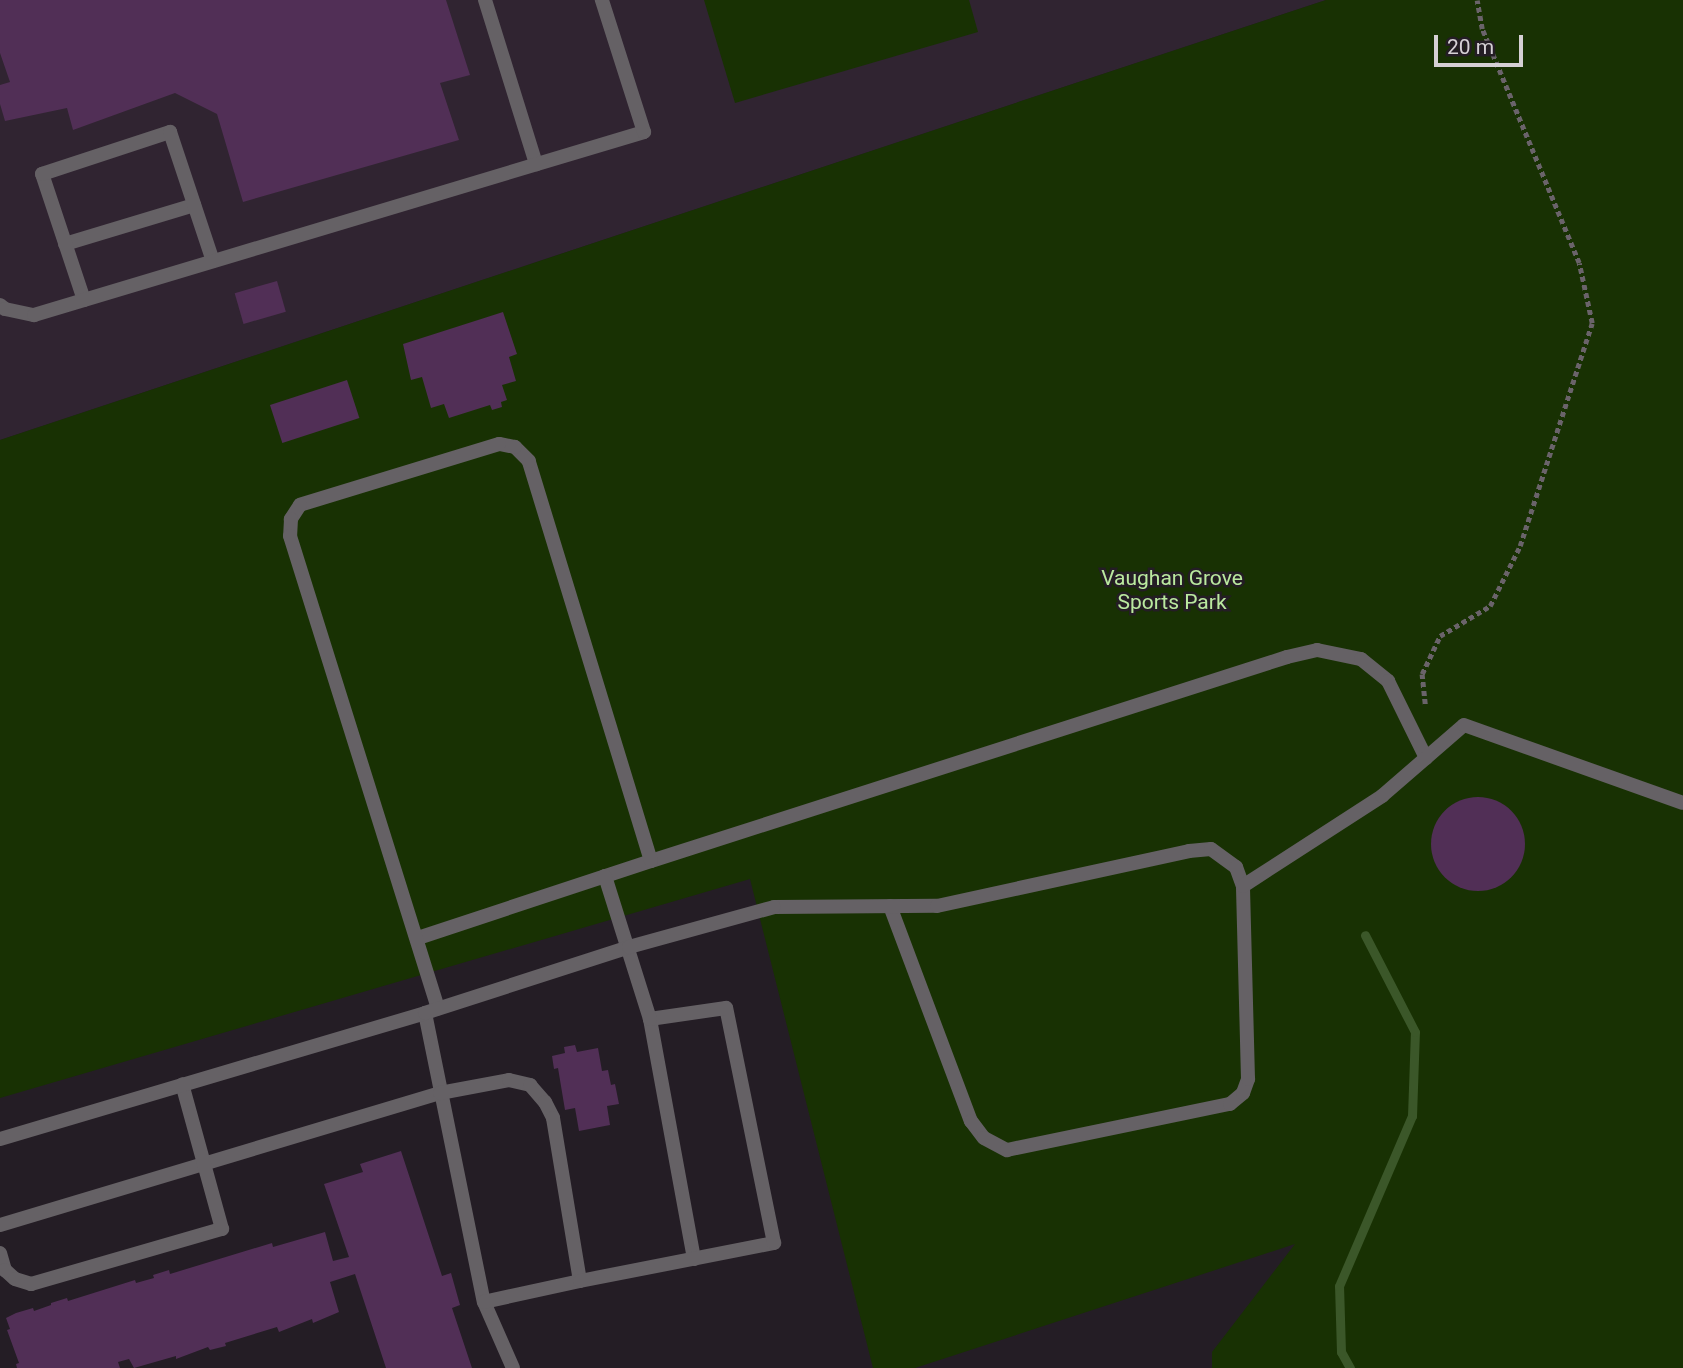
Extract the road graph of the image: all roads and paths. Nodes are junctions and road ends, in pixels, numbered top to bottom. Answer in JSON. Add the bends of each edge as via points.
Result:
{"nodes":[{"id":1,"x":485,"y":0,"type":"edge"},
{"id":2,"x":602,"y":0,"type":"edge"},
{"id":3,"x":1477,"y":0,"type":"edge"},
{"id":4,"x":536,"y":164,"type":"junction"},
{"id":5,"x":194,"y":205,"type":"junction"},
{"id":6,"x":65,"y":244,"type":"junction"},
{"id":7,"x":213,"y":261,"type":"junction"},
{"id":8,"x":84,"y":300,"type":"junction"},
{"id":9,"x":0,"y":304,"type":"edge"},
{"id":10,"x":1426,"y":714,"type":"dead end"},
{"id":11,"x":1426,"y":758,"type":"junction"},
{"id":12,"x":1683,"y":803,"type":"edge"},
{"id":13,"x":651,"y":861,"type":"junction"},
{"id":14,"x":606,"y":876,"type":"junction"},
{"id":15,"x":1243,"y":886,"type":"junction"},
{"id":16,"x":890,"y":906,"type":"junction"},
{"id":17,"x":418,"y":938,"type":"junction"},
{"id":18,"x":629,"y":947,"type":"junction"},
{"id":19,"x":432,"y":1010,"type":"junction"},
{"id":20,"x":650,"y":1018,"type":"junction"},
{"id":21,"x":182,"y":1084,"type":"junction"},
{"id":22,"x":440,"y":1093,"type":"junction"},
{"id":23,"x":0,"y":1139,"type":"edge"},
{"id":24,"x":204,"y":1166,"type":"junction"},
{"id":25,"x":0,"y":1225,"type":"edge"},
{"id":26,"x":0,"y":1253,"type":"edge"},
{"id":27,"x":694,"y":1259,"type":"junction"},
{"id":28,"x":580,"y":1281,"type":"junction"},
{"id":29,"x":484,"y":1302,"type":"junction"},
{"id":30,"x":513,"y":1368,"type":"edge"}],
"edges":[{"from":1,"to":4,"type":"street"},
{"from":2,"to":4,"type":"street","via":[[644,132]]},
{"from":3,"to":10,"type":"path","via":[[1482,29],[1579,263],[1592,323],[1520,546],[1490,606],[1440,636],[1422,674]]},
{"from":4,"to":7,"type":"street"},
{"from":5,"to":6,"type":"street"},
{"from":5,"to":6,"type":"street","via":[[170,132],[42,174]]},
{"from":5,"to":7,"type":"street"},
{"from":6,"to":8,"type":"street"},
{"from":7,"to":8,"type":"street"},
{"from":8,"to":9,"type":"street","via":[[34,315]]},
{"from":11,"to":12,"type":"street","via":[[1464,725]]},
{"from":11,"to":13,"type":"street","via":[[1388,681],[1361,659],[1317,650]]},
{"from":11,"to":15,"type":"street","via":[[1382,796]]},
{"from":13,"to":14,"type":"street"},
{"from":13,"to":17,"type":"street","via":[[529,461],[514,447],[499,444],[300,505],[291,519],[290,536]]},
{"from":14,"to":17,"type":"street"},
{"from":14,"to":18,"type":"street"},
{"from":15,"to":16,"type":"street","via":[[1236,867],[1211,849],[937,906]]},
{"from":15,"to":16,"type":"street","via":[[1248,1079],[1243,1093],[1230,1104],[1007,1150],[984,1138],[971,1121]]},
{"from":16,"to":18,"type":"street","via":[[774,907]]},
{"from":17,"to":19,"type":"street"},
{"from":18,"to":19,"type":"street"},
{"from":18,"to":20,"type":"street"},
{"from":19,"to":21,"type":"street"},
{"from":19,"to":22,"type":"street"},
{"from":20,"to":27,"type":"street"},
{"from":20,"to":27,"type":"street","via":[[726,1008],[774,1243]]},
{"from":21,"to":23,"type":"street"},
{"from":21,"to":24,"type":"street"},
{"from":22,"to":24,"type":"street"},
{"from":22,"to":28,"type":"street","via":[[509,1080],[530,1085],[544,1102],[553,1118]]},
{"from":22,"to":29,"type":"street"},
{"from":24,"to":25,"type":"street"},
{"from":24,"to":26,"type":"street","via":[[222,1228],[31,1284],[5,1270]]},
{"from":27,"to":28,"type":"street"},
{"from":28,"to":29,"type":"street"},
{"from":29,"to":30,"type":"street"}]}
